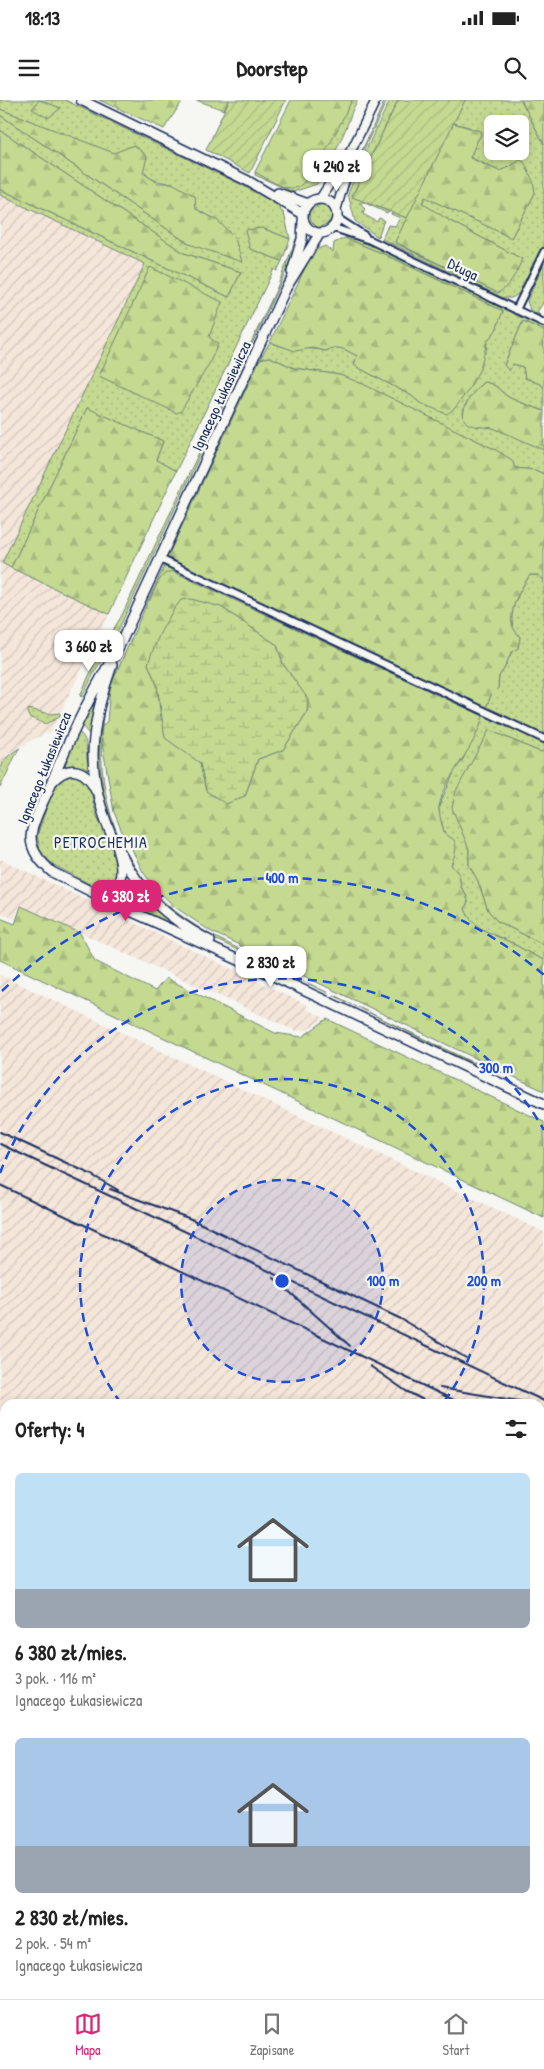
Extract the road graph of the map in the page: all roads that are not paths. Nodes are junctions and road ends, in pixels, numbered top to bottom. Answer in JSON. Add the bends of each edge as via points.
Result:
{"nodes":[{"id":1,"x":81,"y":100,"type":"edge"},
{"id":2,"x":376,"y":100,"type":"edge"},
{"id":3,"x":353,"y":147,"type":"junction"},
{"id":4,"x":248,"y":181,"type":"junction"},
{"id":5,"x":320,"y":199,"type":"junction"},
{"id":6,"x":308,"y":204,"type":"junction"},
{"id":7,"x":337,"y":215,"type":"junction"},
{"id":8,"x":303,"y":216,"type":"junction"},
{"id":9,"x":331,"y":229,"type":"junction"},
{"id":10,"x":320,"y":233,"type":"junction"},
{"id":11,"x":370,"y":240,"type":"junction"},
{"id":12,"x":544,"y":252,"type":"edge"},
{"id":13,"x":286,"y":288,"type":"junction"},
{"id":14,"x":516,"y":310,"type":"junction"},
{"id":15,"x":544,"y":324,"type":"edge"},
{"id":16,"x":160,"y":559,"type":"junction"},
{"id":17,"x":117,"y":651,"type":"junction"},
{"id":18,"x":544,"y":739,"type":"edge"},
{"id":19,"x":51,"y":784,"type":"junction"},
{"id":20,"x":99,"y":798,"type":"junction"},
{"id":21,"x":115,"y":842,"type":"junction"},
{"id":22,"x":84,"y":887,"type":"junction"},
{"id":23,"x":154,"y":900,"type":"junction"},
{"id":24,"x":126,"y":909,"type":"junction"},
{"id":25,"x":265,"y":972,"type":"junction"},
{"id":26,"x":544,"y":1104,"type":"edge"}],
"edges":[{"from":1,"to":4,"type":"main road"},
{"from":2,"to":3,"type":"street"},
{"from":3,"to":5,"type":"street"},
{"from":3,"to":7,"type":"street"},
{"from":4,"to":6,"type":"main road"},
{"from":4,"to":8,"type":"main road"},
{"from":5,"to":6,"type":"main road"},
{"from":5,"to":7,"type":"main road","via":[[329,201]]},
{"from":6,"to":8,"type":"main road"},
{"from":7,"to":9,"type":"main road"},
{"from":7,"to":11,"type":"street"},
{"from":8,"to":10,"type":"main road","via":[[309,229]]},
{"from":8,"to":13,"type":"main road","name":"Ignacego Łukasiewicza","via":[[302,240]]},
{"from":9,"to":10,"type":"main road"},
{"from":9,"to":11,"type":"street"},
{"from":10,"to":13,"type":"main road","name":"Ignacego Łukasiewicza"},
{"from":11,"to":14,"type":"street","name":"Długa"},
{"from":12,"to":14,"type":"street"},
{"from":13,"to":16,"type":"main road","name":"Ignacego Łukasiewicza"},
{"from":14,"to":15,"type":"street","name":"Długa"},
{"from":16,"to":17,"type":"main road","name":"Ignacego Łukasiewicza"},
{"from":16,"to":18,"type":"street"},
{"from":17,"to":19,"type":"main road","name":"Ignacego Łukasiewicza","via":[[84,706]]},
{"from":17,"to":20,"type":"main road","name":"Ignacego Łukasiewicza","via":[[102,694],[95,728],[93,756]]},
{"from":19,"to":20,"type":"main road","via":[[66,772],[82,773],[93,783]]},
{"from":19,"to":22,"type":"main road","name":"Ignacego Łukasiewicza","via":[[31,836],[32,846],[42,864],[52,872]]},
{"from":20,"to":21,"type":"main road","name":"Ignacego Łukasiewicza"},
{"from":21,"to":22,"type":"main road","via":[[122,868],[118,884],[105,891]]},
{"from":21,"to":23,"type":"main road","name":"Ignacego Łukasiewicza"},
{"from":22,"to":24,"type":"main road","name":"Ignacego Łukasiewicza"},
{"from":23,"to":24,"type":"main road","via":[[136,887],[131,888],[122,897],[122,905]]},
{"from":23,"to":25,"type":"main road","name":"Ignacego Łukasiewicza","via":[[184,926]]},
{"from":24,"to":25,"type":"main road","name":"Ignacego Łukasiewicza"},
{"from":25,"to":26,"type":"main road","name":"Ignacego Łukasiewicza"}]}
